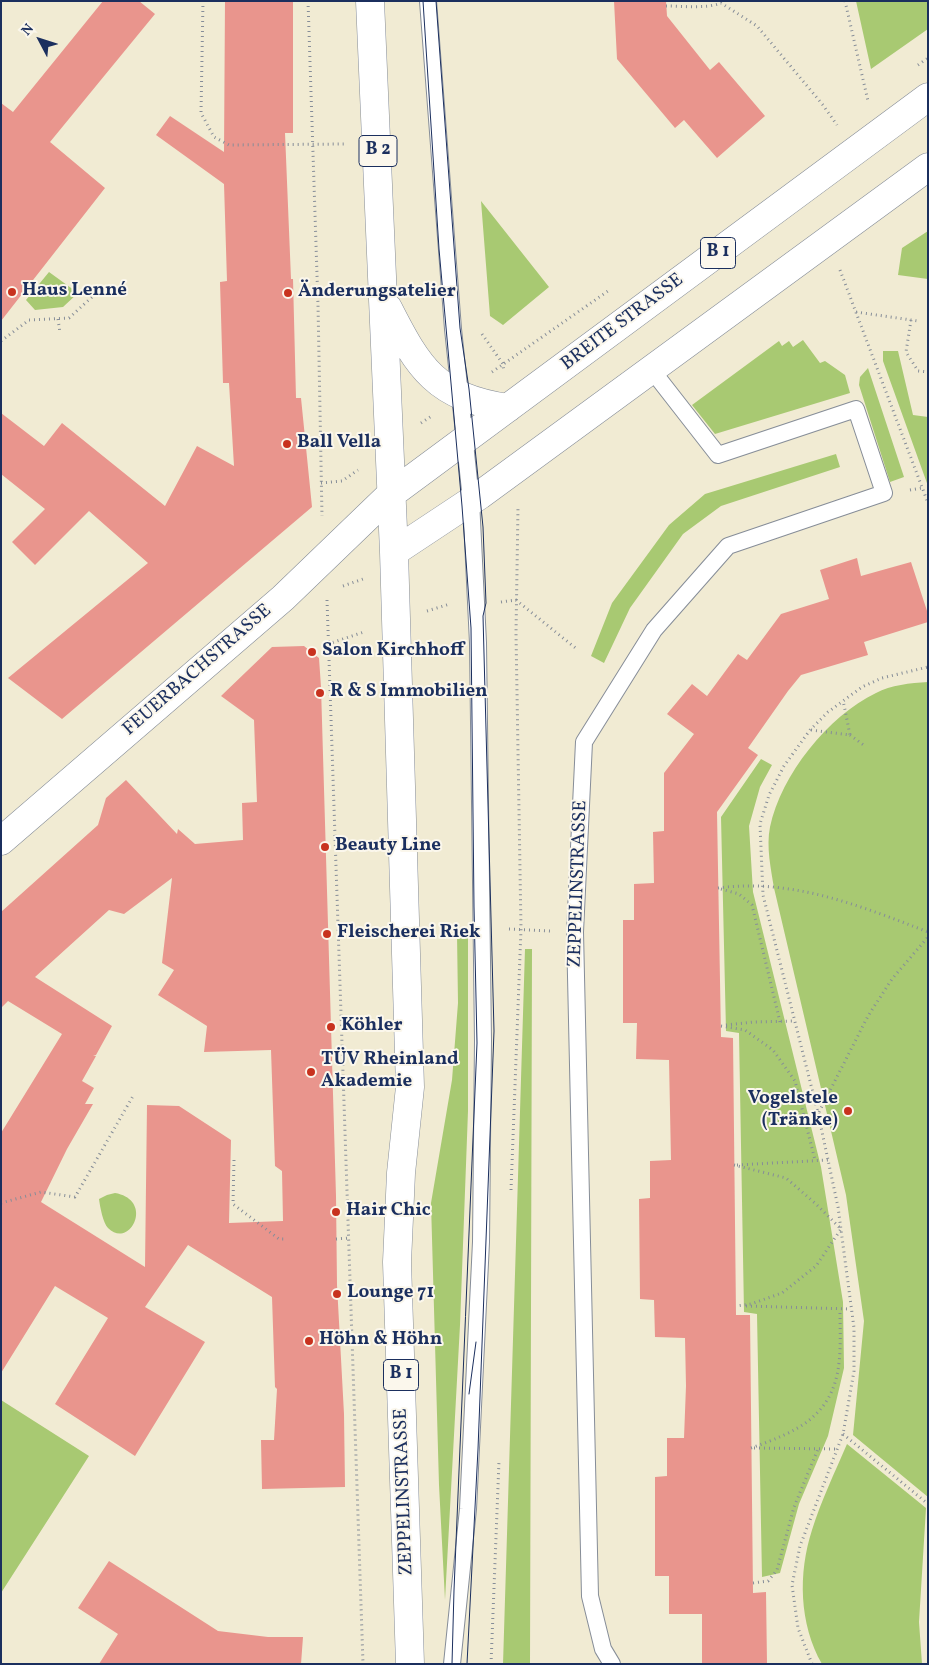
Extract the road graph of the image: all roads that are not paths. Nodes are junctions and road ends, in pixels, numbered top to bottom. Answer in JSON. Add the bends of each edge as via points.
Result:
{"nodes":[{"id":1,"x":370,"y":1,"type":"edge"},
{"id":2,"x":428,"y":1,"type":"edge"},
{"id":3,"x":928,"y":97,"type":"edge"},
{"id":4,"x":928,"y":167,"type":"edge"},
{"id":5,"x":384,"y":301,"type":"junction"},
{"id":6,"x":651,"y":369,"type":"junction"},
{"id":7,"x":460,"y":395,"type":"junction"},
{"id":8,"x":508,"y":408,"type":"junction"},
{"id":9,"x":464,"y":441,"type":"junction"},
{"id":10,"x":390,"y":495,"type":"junction"},
{"id":11,"x":471,"y":500,"type":"junction"},
{"id":12,"x":394,"y":552,"type":"junction"},
{"id":13,"x":1,"y":841,"type":"edge"},
{"id":14,"x":410,"y":1664,"type":"edge"},
{"id":15,"x":452,"y":1664,"type":"edge"},
{"id":16,"x":612,"y":1664,"type":"edge"}],
"edges":[{"from":1,"to":5,"type":"main road","name":"ZEPPELINSTRASSE","number":"B 2"},
{"from":2,"to":7,"type":"lane"},
{"from":3,"to":8,"type":"main road","name":"BREITE STRASSE","number":"B 1"},
{"from":4,"to":6,"type":"main road"},
{"from":5,"to":7,"type":"main road","number":"B 2","via":[[420,365],[435,380]]},
{"from":5,"to":10,"type":"main road","name":"ZEPPELINSTRASSE","number":"B 2"},
{"from":6,"to":11,"type":"main road"},
{"from":6,"to":16,"type":"lane","name":"ZEPPELINSTRASSE","via":[[718,455],[856,409],[884,493],[728,546],[654,630],[584,742],[575,932],[590,1596],[603,1650]]},
{"from":7,"to":8,"type":"main road","number":"B 2"},
{"from":7,"to":9,"type":"lane"},
{"from":8,"to":9,"type":"main road","name":"BREITE STRASSE","number":"B 1"},
{"from":9,"to":10,"type":"main road","name":"BREITE STRASSE","number":"B 1"},
{"from":9,"to":11,"type":"lane"},
{"from":10,"to":12,"type":"main road","name":"ZEPPELINSTRASSE","number":"B 1"},
{"from":10,"to":13,"type":"main road","name":"FEUERBACHSTRASSE","via":[[282,598]]},
{"from":11,"to":12,"type":"main road"},
{"from":11,"to":15,"type":"lane","via":[[478,643],[484,1041],[481,1242],[468,1509]]},
{"from":12,"to":14,"type":"main road","name":"ZEPPELINSTRASSE","number":"B 1","via":[[410,1087],[401,1173],[397,1262]]}]}
